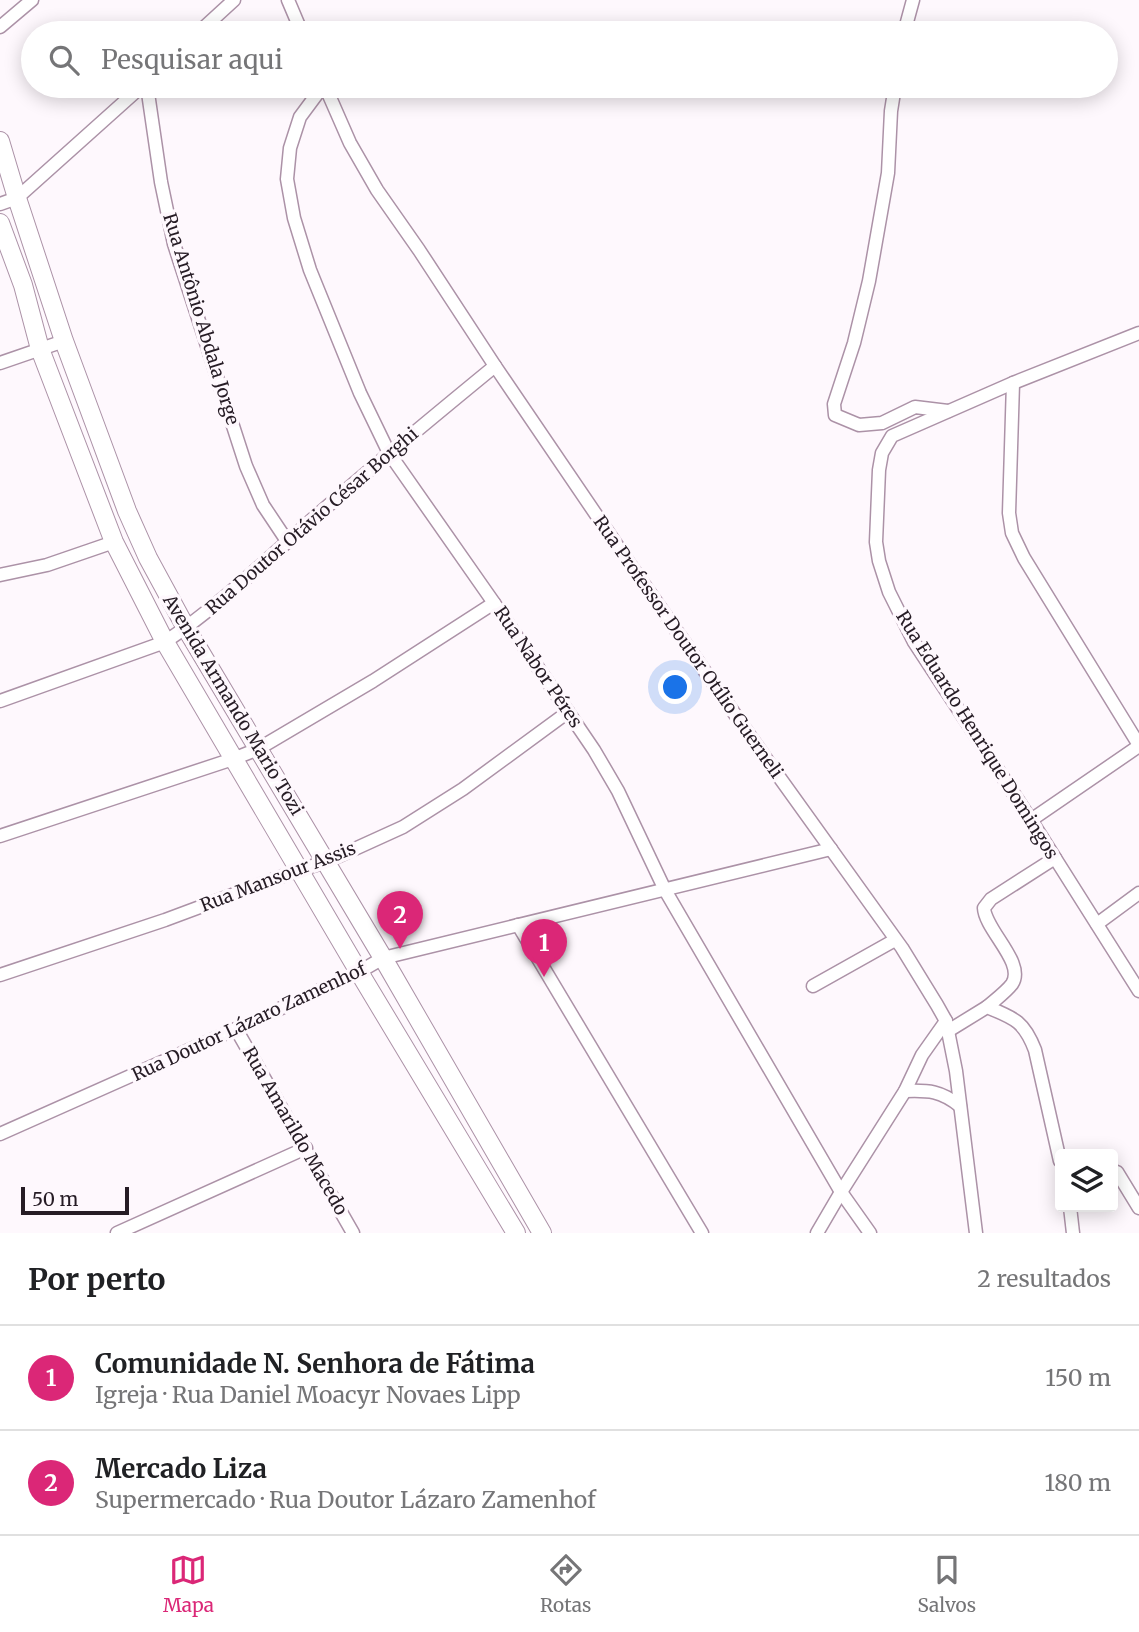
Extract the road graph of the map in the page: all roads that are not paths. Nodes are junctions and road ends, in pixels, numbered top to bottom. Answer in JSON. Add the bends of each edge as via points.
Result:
{"nodes":[{"id":1,"x":32,"y":0,"type":"edge"},
{"id":2,"x":234,"y":0,"type":"edge"},
{"id":3,"x":288,"y":0,"type":"edge"},
{"id":4,"x":913,"y":0,"type":"edge"},
{"id":5,"x":211,"y":21,"type":"edge"},
{"id":6,"x":297,"y":21,"type":"edge"},
{"id":7,"x":907,"y":21,"type":"edge"},
{"id":8,"x":0,"y":27,"type":"edge"},
{"id":9,"x":130,"y":98,"type":"edge"},
{"id":10,"x":146,"y":98,"type":"edge"},
{"id":11,"x":315,"y":98,"type":"edge"},
{"id":12,"x":329,"y":98,"type":"edge"},
{"id":13,"x":893,"y":98,"type":"edge"},
{"id":14,"x":0,"y":141,"type":"edge"},
{"id":15,"x":8,"y":201,"type":"edge"},
{"id":16,"x":0,"y":223,"type":"edge"},
{"id":17,"x":1139,"y":333,"type":"edge"},
{"id":18,"x":64,"y":341,"type":"junction"},
{"id":19,"x":40,"y":349,"type":"junction"},
{"id":20,"x":0,"y":363,"type":"edge"},
{"id":21,"x":495,"y":366,"type":"junction"},
{"id":22,"x":1013,"y":383,"type":"junction"},
{"id":23,"x":948,"y":411,"type":"junction"},
{"id":24,"x":389,"y":453,"type":"junction"},
{"id":25,"x":287,"y":541,"type":"junction"},
{"id":26,"x":114,"y":542,"type":"junction"},
{"id":27,"x":0,"y":575,"type":"edge"},
{"id":28,"x":494,"y":603,"type":"junction"},
{"id":29,"x":186,"y":628,"type":"junction"},
{"id":30,"x":165,"y":642,"type":"junction"},
{"id":31,"x":0,"y":701,"type":"edge"},
{"id":32,"x":568,"y":712,"type":"junction"},
{"id":33,"x":1139,"y":745,"type":"edge"},
{"id":34,"x":258,"y":748,"type":"junction"},
{"id":35,"x":233,"y":759,"type":"junction"},
{"id":36,"x":1031,"y":820,"type":"junction"},
{"id":37,"x":0,"y":836,"type":"edge"},
{"id":38,"x":831,"y":849,"type":"junction"},
{"id":39,"x":1055,"y":858,"type":"junction"},
{"id":40,"x":326,"y":862,"type":"junction"},
{"id":41,"x":299,"y":870,"type":"junction"},
{"id":42,"x":665,"y":890,"type":"junction"},
{"id":43,"x":1139,"y":893,"type":"edge"},
{"id":44,"x":1097,"y":924,"type":"junction"},
{"id":45,"x":518,"y":925,"type":"junction"},
{"id":46,"x":895,"y":940,"type":"junction"},
{"id":47,"x":383,"y":958,"type":"junction"},
{"id":48,"x":359,"y":972,"type":"junction"},
{"id":49,"x":0,"y":975,"type":"edge"},
{"id":50,"x":813,"y":986,"type":"dead end"},
{"id":51,"x":1139,"y":990,"type":"edge"},
{"id":52,"x":987,"y":1007,"type":"junction"},
{"id":53,"x":947,"y":1026,"type":"junction"},
{"id":54,"x":236,"y":1029,"type":"junction"},
{"id":55,"x":905,"y":1091,"type":"junction"},
{"id":56,"x":960,"y":1106,"type":"junction"},
{"id":57,"x":0,"y":1134,"type":"edge"},
{"id":58,"x":306,"y":1148,"type":"junction"},
{"id":59,"x":1058,"y":1149,"type":"edge"},
{"id":60,"x":1118,"y":1174,"type":"edge"},
{"id":61,"x":841,"y":1192,"type":"junction"},
{"id":62,"x":1139,"y":1208,"type":"edge"},
{"id":63,"x":1071,"y":1212,"type":"edge"},
{"id":64,"x":117,"y":1233,"type":"edge"},
{"id":65,"x":354,"y":1233,"type":"edge"},
{"id":66,"x":516,"y":1233,"type":"edge"},
{"id":67,"x":542,"y":1233,"type":"edge"},
{"id":68,"x":702,"y":1233,"type":"edge"},
{"id":69,"x":817,"y":1233,"type":"edge"},
{"id":70,"x":870,"y":1233,"type":"edge"},
{"id":71,"x":976,"y":1233,"type":"edge"},
{"id":72,"x":1073,"y":1233,"type":"edge"}],
"edges":[{"from":1,"to":8,"type":"street"},
{"from":2,"to":5,"type":"street"},
{"from":3,"to":6,"type":"street"},
{"from":4,"to":7,"type":"street"},
{"from":9,"to":15,"type":"street"},
{"from":10,"to":25,"type":"street","name":"Rua Antônio Abdala Jorge","via":[[174,244],[246,466],[263,505]]},
{"from":11,"to":24,"type":"street","name":"Rua Nabor Péres","via":[[300,117],[290,148],[287,179],[294,218],[359,393]]},
{"from":12,"to":21,"type":"street","name":"Rua Professor Doutor Otílio Guerneli","via":[[377,190]]},
{"from":13,"to":23,"type":"street","via":[[888,173],[871,267],[834,404],[835,415],[859,425],[882,423],[915,407]]},
{"from":14,"to":15,"type":"street","name":"Avenida Armando Mario Tozi"},
{"from":15,"to":18,"type":"street","name":"Avenida Armando Mario Tozi"},
{"from":16,"to":19,"type":"street","name":"Avenida Armando Mario Tozi"},
{"from":17,"to":22,"type":"street","name":"Rua Eduardo Henrique Domingos"},
{"from":18,"to":19,"type":"street"},
{"from":18,"to":29,"type":"street","name":"Avenida Armando Mario Tozi","via":[[127,511]]},
{"from":19,"to":20,"type":"street"},
{"from":19,"to":26,"type":"street","name":"Avenida Armando Mario Tozi"},
{"from":21,"to":24,"type":"street","name":"Rua Doutor Otávio César Borghi"},
{"from":21,"to":38,"type":"street","name":"Rua Professor Doutor Otílio Guerneli"},
{"from":22,"to":23,"type":"street","name":"Rua Eduardo Henrique Domingos"},
{"from":22,"to":33,"type":"street","via":[[1012,533]]},
{"from":23,"to":36,"type":"street","name":"Rua Eduardo Henrique Domingos","via":[[892,436],[882,453],[876,542],[879,561],[914,642]]},
{"from":24,"to":25,"type":"street","name":"Rua Doutor Otávio César Borghi"},
{"from":24,"to":28,"type":"street","name":"Rua Nabor Péres"},
{"from":25,"to":29,"type":"street","name":"Rua Doutor Otávio César Borghi"},
{"from":26,"to":27,"type":"street"},
{"from":26,"to":30,"type":"street","name":"Avenida Armando Mario Tozi"},
{"from":28,"to":32,"type":"street","name":"Rua Nabor Péres"},
{"from":28,"to":34,"type":"street"},
{"from":29,"to":30,"type":"street","name":"Rua Doutor Otávio César Borghi"},
{"from":29,"to":34,"type":"street","name":"Avenida Armando Mario Tozi"},
{"from":30,"to":31,"type":"street","name":"Rua Doutor Otávio César Borghi"},
{"from":30,"to":35,"type":"street","name":"Avenida Armando Mario Tozi"},
{"from":32,"to":40,"type":"street","name":"Rua Mansour Assis","via":[[413,820]]},
{"from":32,"to":42,"type":"street","name":"Rua Nabor Péres","via":[[618,791]]},
{"from":33,"to":36,"type":"street"},
{"from":34,"to":35,"type":"street"},
{"from":34,"to":40,"type":"street","name":"Avenida Armando Mario Tozi"},
{"from":35,"to":37,"type":"street"},
{"from":35,"to":41,"type":"street","name":"Avenida Armando Mario Tozi"},
{"from":36,"to":39,"type":"street","name":"Rua Eduardo Henrique Domingos"},
{"from":38,"to":42,"type":"street","name":"Rua Doutor Lázaro Zamenhof"},
{"from":38,"to":46,"type":"street","name":"Rua Professor Doutor Otílio Guerneli"},
{"from":39,"to":44,"type":"street","name":"Rua Eduardo Henrique Domingos"},
{"from":39,"to":52,"type":"street","via":[[984,908],[1015,976]]},
{"from":40,"to":41,"type":"street","name":"Rua Mansour Assis"},
{"from":40,"to":47,"type":"street","name":"Avenida Armando Mario Tozi"},
{"from":41,"to":48,"type":"street","name":"Avenida Armando Mario Tozi"},
{"from":41,"to":49,"type":"street","name":"Rua Mansour Assis"},
{"from":42,"to":45,"type":"street","name":"Rua Doutor Lázaro Zamenhof"},
{"from":42,"to":61,"type":"street","name":"Rua Nabor Péres"},
{"from":43,"to":44,"type":"street"},
{"from":44,"to":51,"type":"street","name":"Rua Eduardo Henrique Domingos"},
{"from":45,"to":47,"type":"street","name":"Rua Doutor Lázaro Zamenhof"},
{"from":45,"to":68,"type":"street"},
{"from":46,"to":50,"type":"street"},
{"from":46,"to":53,"type":"street","name":"Rua Professor Doutor Otílio Guerneli"},
{"from":47,"to":48,"type":"street","name":"Rua Doutor Lázaro Zamenhof"},
{"from":47,"to":67,"type":"street","name":"Avenida Armando Mario Tozi"},
{"from":48,"to":54,"type":"street","name":"Rua Doutor Lázaro Zamenhof"},
{"from":48,"to":66,"type":"street","name":"Avenida Armando Mario Tozi"},
{"from":52,"to":53,"type":"street"},
{"from":52,"to":59,"type":"street","via":[[1010,1017],[1030,1036]]},
{"from":53,"to":55,"type":"street","via":[[922,1055]]},
{"from":53,"to":56,"type":"street","name":"Rua Professor Doutor Otílio Guerneli"},
{"from":54,"to":57,"type":"street","name":"Rua Doutor Lázaro Zamenhof"},
{"from":54,"to":58,"type":"street","name":"Rua Amarildo Macedo"},
{"from":55,"to":56,"type":"street","via":[[939,1093]]},
{"from":55,"to":61,"type":"street"},
{"from":56,"to":71,"type":"street","name":"Rua Professor Doutor Otílio Guerneli"},
{"from":58,"to":64,"type":"street"},
{"from":58,"to":65,"type":"street","name":"Rua Amarildo Macedo"},
{"from":60,"to":62,"type":"street"},
{"from":61,"to":69,"type":"street"},
{"from":61,"to":70,"type":"street","name":"Rua Nabor Péres"},
{"from":63,"to":72,"type":"street"}]}
